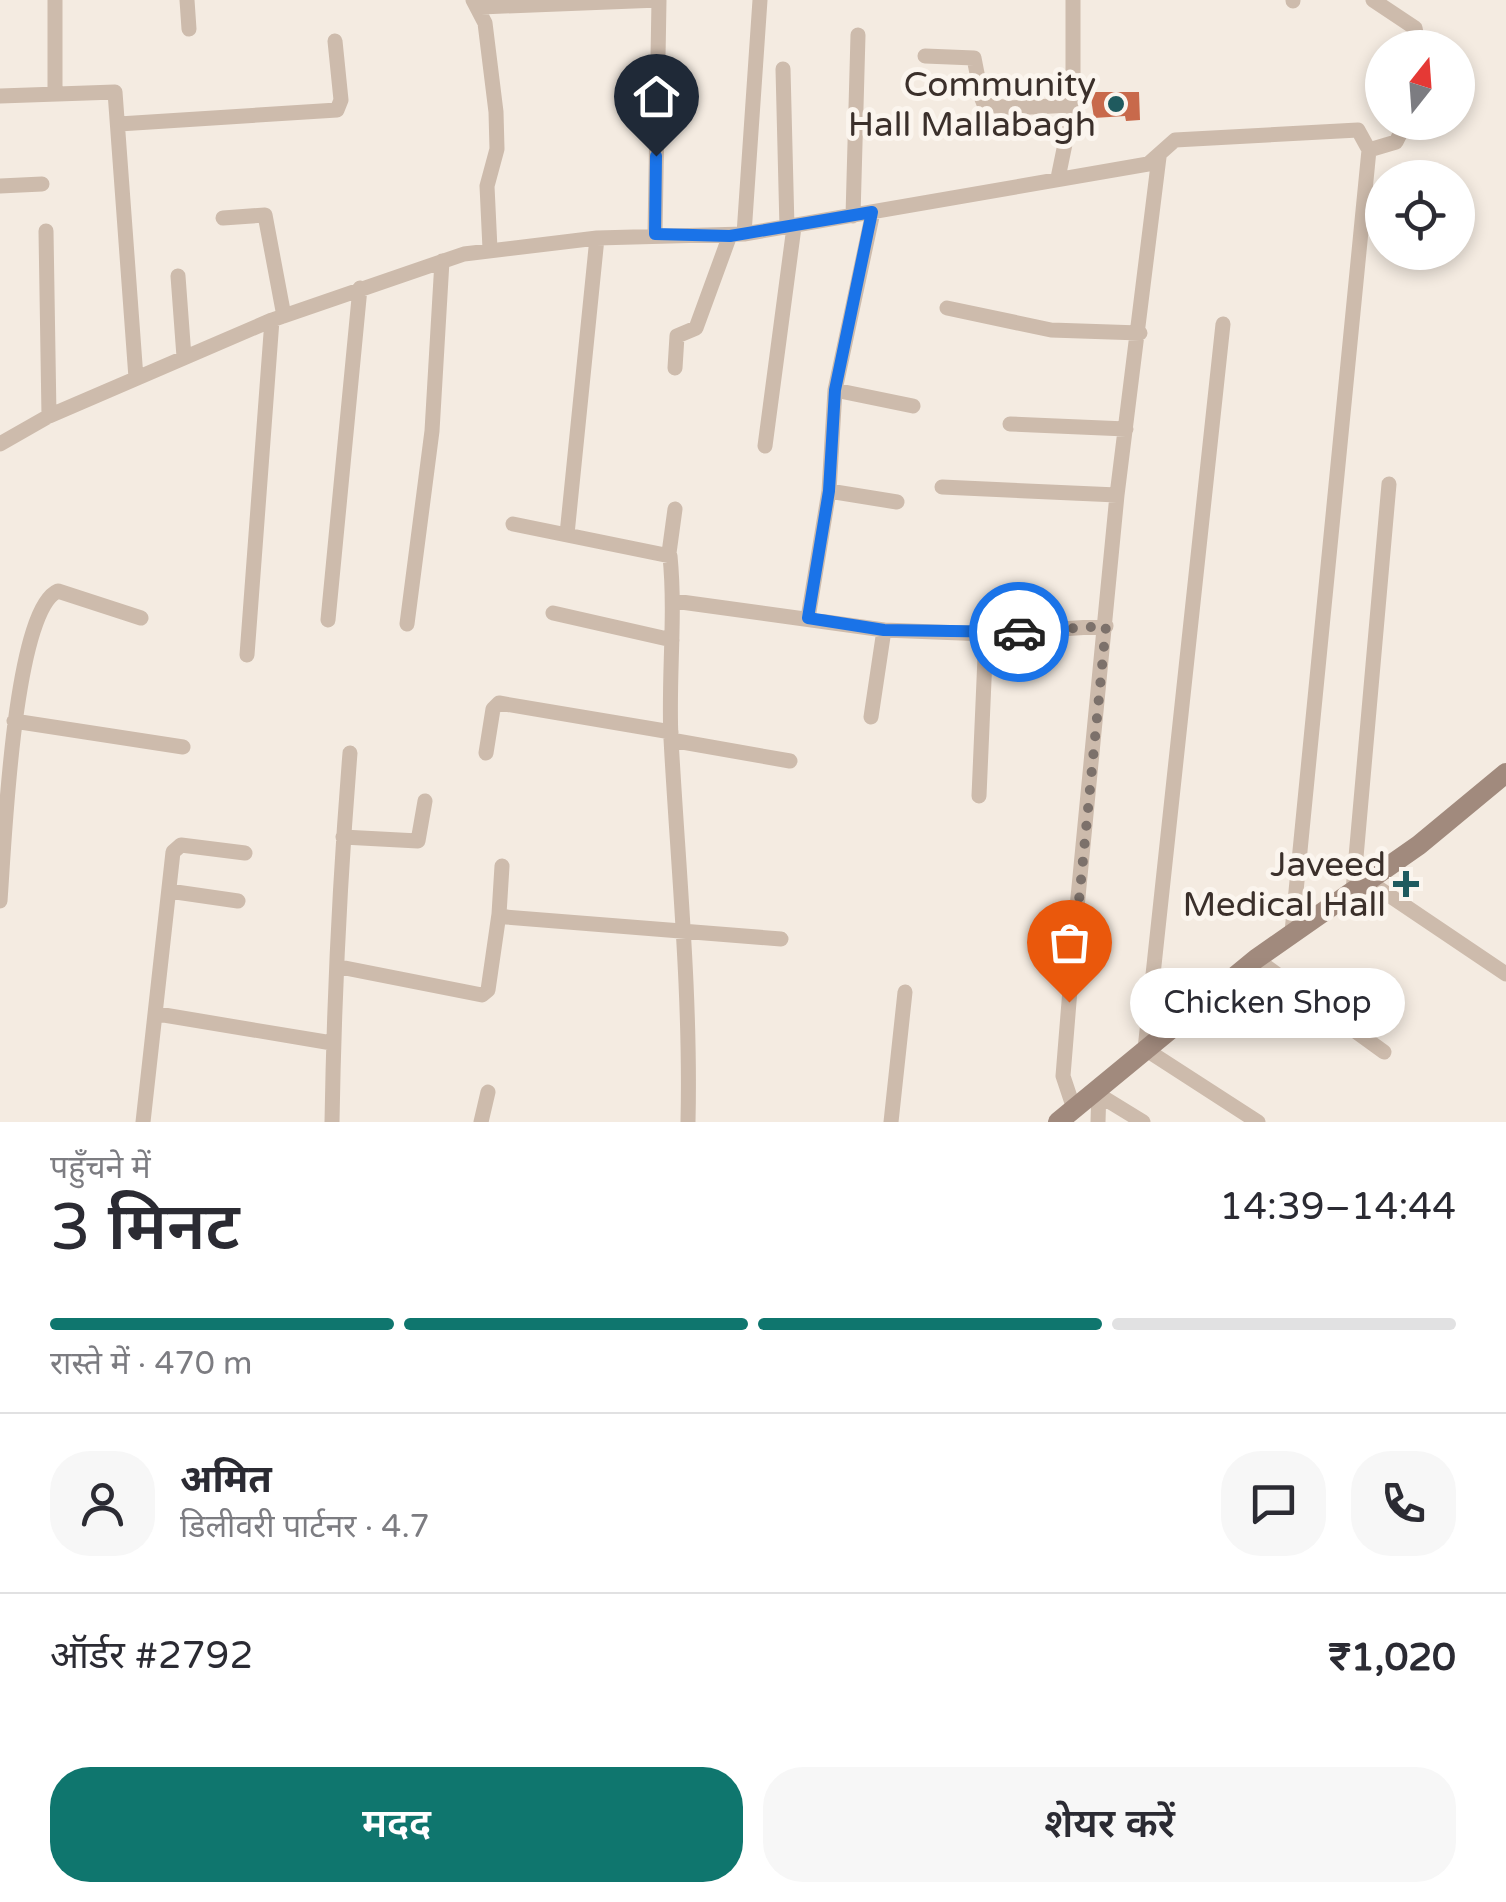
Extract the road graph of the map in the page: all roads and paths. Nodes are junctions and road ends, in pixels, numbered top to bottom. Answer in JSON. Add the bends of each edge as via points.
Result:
{"nodes":[{"id":1,"x":55,"y":0,"type":"edge"},
{"id":2,"x":187,"y":0,"type":"edge"},
{"id":3,"x":660,"y":0,"type":"edge"},
{"id":4,"x":760,"y":0,"type":"edge"},
{"id":5,"x":1072,"y":0,"type":"edge"},
{"id":6,"x":1373,"y":0,"type":"edge"},
{"id":7,"x":547,"y":1,"type":"edge"},
{"id":8,"x":477,"y":4,"type":"edge"},
{"id":9,"x":189,"y":29,"type":"dead end"},
{"id":10,"x":1415,"y":30,"type":"edge"},
{"id":11,"x":858,"y":36,"type":"dead end"},
{"id":12,"x":335,"y":41,"type":"dead end"},
{"id":13,"x":925,"y":56,"type":"dead end"},
{"id":14,"x":783,"y":69,"type":"dead end"},
{"id":15,"x":55,"y":93,"type":"junction"},
{"id":16,"x":0,"y":96,"type":"edge"},
{"id":17,"x":1074,"y":104,"type":"junction"},
{"id":18,"x":119,"y":124,"type":"junction"},
{"id":19,"x":1397,"y":140,"type":"edge"},
{"id":20,"x":1370,"y":150,"type":"junction"},
{"id":21,"x":1159,"y":158,"type":"junction"},
{"id":22,"x":1058,"y":178,"type":"junction"},
{"id":23,"x":42,"y":184,"type":"dead end"},
{"id":24,"x":0,"y":186,"type":"edge"},
{"id":25,"x":872,"y":212,"type":"junction"},
{"id":26,"x":854,"y":216,"type":"junction"},
{"id":27,"x":223,"y":218,"type":"dead end"},
{"id":28,"x":790,"y":227,"type":"junction"},
{"id":29,"x":46,"y":231,"type":"dead end"},
{"id":30,"x":655,"y":234,"type":"junction"},
{"id":31,"x":737,"y":235,"type":"junction"},
{"id":32,"x":597,"y":238,"type":"junction"},
{"id":33,"x":490,"y":249,"type":"junction"},
{"id":34,"x":442,"y":261,"type":"junction"},
{"id":35,"x":178,"y":276,"type":"dead end"},
{"id":36,"x":360,"y":288,"type":"junction"},
{"id":37,"x":947,"y":308,"type":"dead end"},
{"id":38,"x":278,"y":318,"type":"junction"},
{"id":39,"x":1223,"y":324,"type":"dead end"},
{"id":40,"x":1140,"y":332,"type":"junction"},
{"id":41,"x":184,"y":358,"type":"junction"},
{"id":42,"x":675,"y":368,"type":"dead end"},
{"id":43,"x":136,"y":378,"type":"junction"},
{"id":44,"x":835,"y":390,"type":"junction"},
{"id":45,"x":913,"y":406,"type":"dead end"},
{"id":46,"x":49,"y":416,"type":"junction"},
{"id":47,"x":1010,"y":424,"type":"dead end"},
{"id":48,"x":1126,"y":429,"type":"junction"},
{"id":49,"x":0,"y":444,"type":"edge"},
{"id":50,"x":765,"y":446,"type":"dead end"},
{"id":51,"x":1389,"y":484,"type":"dead end"},
{"id":52,"x":942,"y":486,"type":"dead end"},
{"id":53,"x":829,"y":491,"type":"junction"},
{"id":54,"x":1117,"y":495,"type":"junction"},
{"id":55,"x":897,"y":502,"type":"dead end"},
{"id":56,"x":675,"y":509,"type":"dead end"},
{"id":57,"x":513,"y":524,"type":"dead end"},
{"id":58,"x":567,"y":534,"type":"junction"},
{"id":59,"x":669,"y":553,"type":"junction"},
{"id":60,"x":674,"y":601,"type":"junction"},
{"id":61,"x":554,"y":612,"type":"dead end"},
{"id":62,"x":141,"y":618,"type":"dead end"},
{"id":63,"x":808,"y":618,"type":"junction"},
{"id":64,"x":328,"y":620,"type":"dead end"},
{"id":65,"x":406,"y":624,"type":"dead end"},
{"id":66,"x":1106,"y":626,"type":"junction"},
{"id":67,"x":884,"y":630,"type":"junction"},
{"id":68,"x":986,"y":634,"type":"junction"},
{"id":69,"x":672,"y":640,"type":"junction"},
{"id":70,"x":246,"y":656,"type":"dead end"},
{"id":71,"x":871,"y":717,"type":"dead end"},
{"id":72,"x":14,"y":720,"type":"junction"},
{"id":73,"x":671,"y":736,"type":"junction"},
{"id":74,"x":183,"y":748,"type":"dead end"},
{"id":75,"x":486,"y":753,"type":"dead end"},
{"id":76,"x":350,"y":754,"type":"dead end"},
{"id":77,"x":790,"y":761,"type":"dead end"},
{"id":78,"x":1506,"y":773,"type":"edge"},
{"id":79,"x":980,"y":796,"type":"dead end"},
{"id":80,"x":425,"y":801,"type":"dead end"},
{"id":81,"x":343,"y":837,"type":"junction"},
{"id":82,"x":245,"y":853,"type":"dead end"},
{"id":83,"x":502,"y":866,"type":"dead end"},
{"id":84,"x":1360,"y":886,"type":"junction"},
{"id":85,"x":170,"y":891,"type":"junction"},
{"id":86,"x":0,"y":901,"type":"edge"},
{"id":87,"x":238,"y":901,"type":"dead end"},
{"id":88,"x":499,"y":914,"type":"junction"},
{"id":89,"x":684,"y":931,"type":"junction"},
{"id":90,"x":1292,"y":932,"type":"junction"},
{"id":91,"x":781,"y":939,"type":"dead end"},
{"id":92,"x":1256,"y":958,"type":"junction"},
{"id":93,"x":340,"y":967,"type":"junction"},
{"id":94,"x":1506,"y":974,"type":"edge"},
{"id":95,"x":906,"y":992,"type":"dead end"},
{"id":96,"x":158,"y":1014,"type":"junction"},
{"id":97,"x":332,"y":1043,"type":"junction"},
{"id":98,"x":1146,"y":1049,"type":"junction"},
{"id":99,"x":1384,"y":1052,"type":"dead end"},
{"id":100,"x":488,"y":1092,"type":"dead end"},
{"id":101,"x":1099,"y":1092,"type":"junction"},
{"id":102,"x":1066,"y":1116,"type":"edge"},
{"id":103,"x":143,"y":1122,"type":"edge"},
{"id":104,"x":332,"y":1122,"type":"edge"},
{"id":105,"x":481,"y":1122,"type":"edge"},
{"id":106,"x":688,"y":1122,"type":"edge"},
{"id":107,"x":892,"y":1122,"type":"edge"},
{"id":108,"x":1098,"y":1122,"type":"edge"},
{"id":109,"x":1142,"y":1122,"type":"edge"},
{"id":110,"x":1258,"y":1122,"type":"edge"}],
"edges":[{"from":1,"to":15,"type":"street"},
{"from":2,"to":9,"type":"street"},
{"from":3,"to":7,"type":"street"},
{"from":3,"to":30,"type":"street"},
{"from":4,"to":31,"type":"street"},
{"from":5,"to":17,"type":"street"},
{"from":6,"to":10,"type":"street"},
{"from":7,"to":8,"type":"street"},
{"from":8,"to":33,"type":"street","via":[[497,137],[487,186]]},
{"from":11,"to":26,"type":"street"},
{"from":12,"to":18,"type":"street","via":[[342,100],[336,110]]},
{"from":13,"to":17,"type":"street","via":[[974,58],[982,99],[993,107]]},
{"from":14,"to":28,"type":"street"},
{"from":15,"to":16,"type":"street"},
{"from":15,"to":18,"type":"street","via":[[111,90]]},
{"from":17,"to":22,"type":"street"},
{"from":18,"to":43,"type":"street"},
{"from":19,"to":20,"type":"street"},
{"from":20,"to":21,"type":"street","via":[[1350,127],[1175,140]]},
{"from":20,"to":90,"type":"street"},
{"from":21,"to":22,"type":"street"},
{"from":21,"to":40,"type":"street"},
{"from":22,"to":25,"type":"street"},
{"from":23,"to":24,"type":"street"},
{"from":25,"to":26,"type":"street"},
{"from":25,"to":44,"type":"street"},
{"from":26,"to":28,"type":"street"},
{"from":27,"to":38,"type":"street","via":[[265,216]]},
{"from":28,"to":31,"type":"street"},
{"from":28,"to":50,"type":"street"},
{"from":29,"to":46,"type":"street"},
{"from":30,"to":31,"type":"street"},
{"from":30,"to":32,"type":"street"},
{"from":31,"to":42,"type":"street","via":[[696,328],[677,336]]},
{"from":32,"to":33,"type":"street"},
{"from":32,"to":58,"type":"street"},
{"from":33,"to":34,"type":"street"},
{"from":34,"to":36,"type":"street"},
{"from":34,"to":65,"type":"street","via":[[432,430]]},
{"from":35,"to":41,"type":"street"},
{"from":36,"to":38,"type":"street"},
{"from":36,"to":64,"type":"street"},
{"from":37,"to":40,"type":"street","via":[[1050,330]]},
{"from":38,"to":41,"type":"street"},
{"from":38,"to":70,"type":"street"},
{"from":39,"to":98,"type":"street"},
{"from":40,"to":48,"type":"street"},
{"from":41,"to":43,"type":"street"},
{"from":43,"to":46,"type":"street"},
{"from":44,"to":45,"type":"street"},
{"from":44,"to":53,"type":"street"},
{"from":46,"to":49,"type":"street"},
{"from":47,"to":48,"type":"street"},
{"from":48,"to":54,"type":"street"},
{"from":51,"to":84,"type":"street"},
{"from":52,"to":54,"type":"street"},
{"from":53,"to":55,"type":"street"},
{"from":53,"to":63,"type":"street"},
{"from":54,"to":66,"type":"street"},
{"from":56,"to":59,"type":"street"},
{"from":57,"to":58,"type":"street"},
{"from":58,"to":59,"type":"street"},
{"from":59,"to":60,"type":"street"},
{"from":60,"to":63,"type":"street"},
{"from":60,"to":69,"type":"street"},
{"from":61,"to":69,"type":"street"},
{"from":62,"to":72,"type":"street","via":[[53,592],[36,628]]},
{"from":63,"to":67,"type":"street"},
{"from":66,"to":68,"type":"street"},
{"from":66,"to":102,"type":"street","via":[[1063,1076]]},
{"from":67,"to":68,"type":"street"},
{"from":67,"to":71,"type":"street"},
{"from":68,"to":79,"type":"street"},
{"from":69,"to":73,"type":"street"},
{"from":72,"to":74,"type":"street"},
{"from":72,"to":86,"type":"street"},
{"from":73,"to":75,"type":"street","via":[[500,703],[492,709]]},
{"from":73,"to":77,"type":"street"},
{"from":73,"to":89,"type":"street"},
{"from":76,"to":81,"type":"street"},
{"from":78,"to":84,"type":"street"},
{"from":80,"to":81,"type":"street","via":[[418,842]]},
{"from":81,"to":93,"type":"street"},
{"from":82,"to":85,"type":"street","via":[[176,846]]},
{"from":83,"to":88,"type":"street"},
{"from":84,"to":90,"type":"street"},
{"from":84,"to":94,"type":"street"},
{"from":85,"to":87,"type":"street"},
{"from":85,"to":96,"type":"street"},
{"from":88,"to":89,"type":"street"},
{"from":88,"to":93,"type":"street","via":[[482,995]]},
{"from":89,"to":91,"type":"street"},
{"from":89,"to":106,"type":"street"},
{"from":90,"to":92,"type":"street"},
{"from":92,"to":98,"type":"street"},
{"from":92,"to":99,"type":"street"},
{"from":93,"to":97,"type":"street"},
{"from":95,"to":107,"type":"street"},
{"from":96,"to":97,"type":"street"},
{"from":96,"to":103,"type":"street"},
{"from":97,"to":104,"type":"street"},
{"from":98,"to":101,"type":"street"},
{"from":98,"to":110,"type":"street"},
{"from":100,"to":105,"type":"street"},
{"from":101,"to":102,"type":"street"},
{"from":101,"to":108,"type":"street"},
{"from":101,"to":109,"type":"street"}]}
